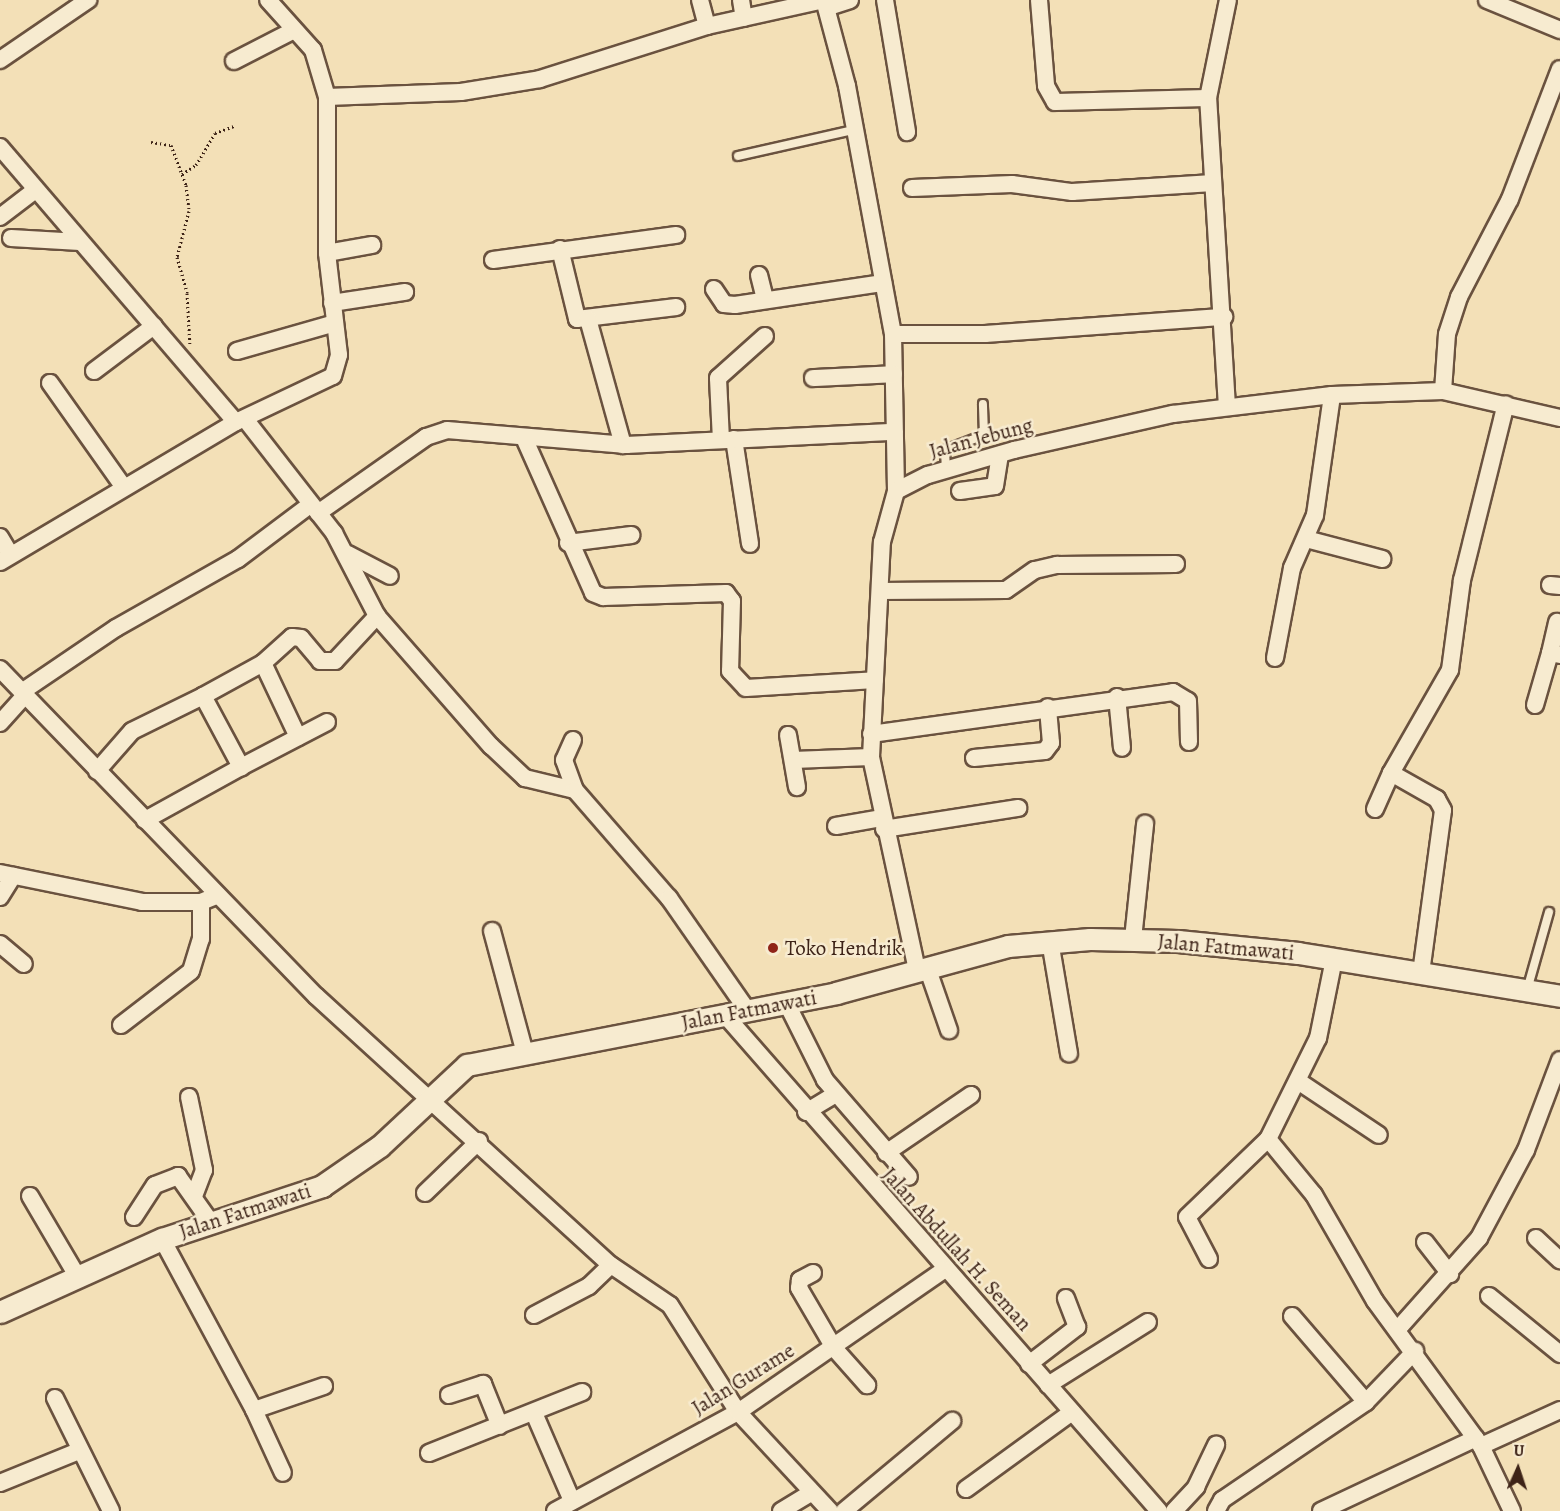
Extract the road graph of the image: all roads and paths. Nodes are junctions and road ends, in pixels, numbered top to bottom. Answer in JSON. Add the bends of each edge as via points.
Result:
{"nodes":[{"id":1,"x":88,"y":0,"type":"edge"},
{"id":2,"x":268,"y":0,"type":"edge"},
{"id":3,"x":700,"y":0,"type":"edge"},
{"id":4,"x":741,"y":0,"type":"edge"},
{"id":5,"x":850,"y":0,"type":"edge"},
{"id":6,"x":885,"y":0,"type":"edge"},
{"id":7,"x":1039,"y":0,"type":"edge"},
{"id":8,"x":1227,"y":0,"type":"edge"},
{"id":9,"x":1487,"y":0,"type":"edge"},
{"id":10,"x":829,"y":7,"type":"junction"},
{"id":11,"x":744,"y":18,"type":"junction"},
{"id":12,"x":707,"y":26,"type":"junction"},
{"id":13,"x":292,"y":30,"type":"junction"},
{"id":14,"x":1560,"y":30,"type":"edge"},
{"id":15,"x":0,"y":60,"type":"edge"},
{"id":16,"x":234,"y":61,"type":"dead end"},
{"id":17,"x":1560,"y":69,"type":"edge"},
{"id":18,"x":327,"y":96,"type":"junction"},
{"id":19,"x":1208,"y":98,"type":"junction"},
{"id":20,"x":234,"y":126,"type":"dead end"},
{"id":21,"x":853,"y":130,"type":"junction"},
{"id":22,"x":907,"y":132,"type":"dead end"},
{"id":23,"x":151,"y":142,"type":"dead end"},
{"id":24,"x":0,"y":147,"type":"edge"},
{"id":25,"x":738,"y":156,"type":"dead end"},
{"id":26,"x":182,"y":174,"type":"junction"},
{"id":27,"x":1213,"y":183,"type":"junction"},
{"id":28,"x":912,"y":188,"type":"dead end"},
{"id":29,"x":34,"y":191,"type":"junction"},
{"id":30,"x":0,"y":217,"type":"edge"},
{"id":31,"x":676,"y":235,"type":"dead end"},
{"id":32,"x":11,"y":238,"type":"dead end"},
{"id":33,"x":80,"y":242,"type":"junction"},
{"id":34,"x":372,"y":245,"type":"dead end"},
{"id":35,"x":560,"y":249,"type":"junction"},
{"id":36,"x":327,"y":253,"type":"junction"},
{"id":37,"x":493,"y":260,"type":"dead end"},
{"id":38,"x":759,"y":275,"type":"dead end"},
{"id":39,"x":883,"y":283,"type":"junction"},
{"id":40,"x":714,"y":290,"type":"dead end"},
{"id":41,"x":405,"y":292,"type":"dead end"},
{"id":42,"x":765,"y":299,"type":"junction"},
{"id":43,"x":332,"y":303,"type":"junction"},
{"id":44,"x":676,"y":308,"type":"dead end"},
{"id":45,"x":1224,"y":317,"type":"junction"},
{"id":46,"x":588,"y":319,"type":"junction"},
{"id":47,"x":335,"y":323,"type":"junction"},
{"id":48,"x":154,"y":326,"type":"junction"},
{"id":49,"x":893,"y":334,"type":"junction"},
{"id":50,"x":765,"y":336,"type":"dead end"},
{"id":51,"x":237,"y":351,"type":"dead end"},
{"id":52,"x":189,"y":366,"type":"junction"},
{"id":53,"x":94,"y":371,"type":"dead end"},
{"id":54,"x":894,"y":374,"type":"junction"},
{"id":55,"x":813,"y":378,"type":"dead end"},
{"id":56,"x":51,"y":383,"type":"dead end"},
{"id":57,"x":1443,"y":391,"type":"junction"},
{"id":58,"x":1332,"y":395,"type":"junction"},
{"id":59,"x":983,"y":404,"type":"dead end"},
{"id":60,"x":1506,"y":404,"type":"junction"},
{"id":61,"x":1227,"y":407,"type":"junction"},
{"id":62,"x":1560,"y":418,"type":"edge"},
{"id":63,"x":241,"y":421,"type":"junction"},
{"id":64,"x":895,"y":432,"type":"junction"},
{"id":65,"x":727,"y":439,"type":"junction"},
{"id":66,"x":525,"y":440,"type":"junction"},
{"id":67,"x":623,"y":445,"type":"junction"},
{"id":68,"x":1000,"y":454,"type":"junction"},
{"id":69,"x":946,"y":470,"type":"junction"},
{"id":70,"x":123,"y":486,"type":"junction"},
{"id":71,"x":896,"y":491,"type":"junction"},
{"id":72,"x":960,"y":491,"type":"dead end"},
{"id":73,"x":314,"y":509,"type":"junction"},
{"id":74,"x":631,"y":535,"type":"dead end"},
{"id":75,"x":0,"y":537,"type":"edge"},
{"id":76,"x":1306,"y":539,"type":"junction"},
{"id":77,"x":568,"y":543,"type":"junction"},
{"id":78,"x":750,"y":544,"type":"dead end"},
{"id":79,"x":348,"y":554,"type":"junction"},
{"id":80,"x":6,"y":558,"type":"edge"},
{"id":81,"x":1383,"y":559,"type":"dead end"},
{"id":82,"x":1176,"y":564,"type":"dead end"},
{"id":83,"x":390,"y":576,"type":"dead end"},
{"id":84,"x":880,"y":591,"type":"junction"},
{"id":85,"x":377,"y":616,"type":"junction"},
{"id":86,"x":1557,"y":622,"type":"dead end"},
{"id":87,"x":1555,"y":654,"type":"edge"},
{"id":88,"x":1275,"y":658,"type":"dead end"},
{"id":89,"x":263,"y":663,"type":"junction"},
{"id":90,"x":0,"y":669,"type":"edge"},
{"id":91,"x":875,"y":680,"type":"junction"},
{"id":92,"x":24,"y":692,"type":"junction"},
{"id":93,"x":203,"y":696,"type":"junction"},
{"id":94,"x":1117,"y":697,"type":"junction"},
{"id":95,"x":1535,"y":705,"type":"dead end"},
{"id":96,"x":1048,"y":707,"type":"junction"},
{"id":97,"x":327,"y":722,"type":"dead end"},
{"id":98,"x":0,"y":723,"type":"edge"},
{"id":99,"x":871,"y":734,"type":"junction"},
{"id":100,"x":788,"y":735,"type":"dead end"},
{"id":101,"x":298,"y":738,"type":"junction"},
{"id":102,"x":573,"y":740,"type":"dead end"},
{"id":103,"x":1189,"y":742,"type":"dead end"},
{"id":104,"x":1122,"y":748,"type":"dead end"},
{"id":105,"x":871,"y":758,"type":"junction"},
{"id":106,"x":974,"y":758,"type":"dead end"},
{"id":107,"x":793,"y":760,"type":"junction"},
{"id":108,"x":241,"y":767,"type":"junction"},
{"id":109,"x":97,"y":771,"type":"junction"},
{"id":110,"x":1391,"y":773,"type":"junction"},
{"id":111,"x":797,"y":787,"type":"dead end"},
{"id":112,"x":575,"y":790,"type":"junction"},
{"id":113,"x":1018,"y":808,"type":"dead end"},
{"id":114,"x":1375,"y":809,"type":"dead end"},
{"id":115,"x":145,"y":820,"type":"junction"},
{"id":116,"x":883,"y":824,"type":"junction"},
{"id":117,"x":1145,"y":824,"type":"dead end"},
{"id":118,"x":836,"y":826,"type":"dead end"},
{"id":119,"x":7,"y":875,"type":"edge"},
{"id":120,"x":218,"y":895,"type":"junction"},
{"id":121,"x":0,"y":897,"type":"edge"},
{"id":122,"x":201,"y":902,"type":"junction"},
{"id":123,"x":1549,"y":912,"type":"dead end"},
{"id":124,"x":492,"y":931,"type":"dead end"},
{"id":125,"x":1133,"y":939,"type":"junction"},
{"id":126,"x":1050,"y":941,"type":"junction"},
{"id":127,"x":0,"y":944,"type":"edge"},
{"id":128,"x":1334,"y":959,"type":"junction"},
{"id":129,"x":24,"y":964,"type":"dead end"},
{"id":130,"x":922,"y":969,"type":"junction"},
{"id":131,"x":1421,"y":973,"type":"junction"},
{"id":132,"x":1527,"y":991,"type":"junction"},
{"id":133,"x":1560,"y":996,"type":"edge"},
{"id":134,"x":786,"y":1002,"type":"junction"},
{"id":135,"x":747,"y":1010,"type":"junction"},
{"id":136,"x":724,"y":1015,"type":"junction"},
{"id":137,"x":121,"y":1025,"type":"dead end"},
{"id":138,"x":949,"y":1030,"type":"dead end"},
{"id":139,"x":525,"y":1053,"type":"junction"},
{"id":140,"x":1070,"y":1053,"type":"dead end"},
{"id":141,"x":1560,"y":1060,"type":"edge"},
{"id":142,"x":1298,"y":1081,"type":"junction"},
{"id":143,"x":836,"y":1094,"type":"junction"},
{"id":144,"x":971,"y":1095,"type":"dead end"},
{"id":145,"x":189,"y":1097,"type":"dead end"},
{"id":146,"x":432,"y":1097,"type":"junction"},
{"id":147,"x":806,"y":1112,"type":"junction"},
{"id":148,"x":1379,"y":1135,"type":"dead end"},
{"id":149,"x":1268,"y":1139,"type":"junction"},
{"id":150,"x":479,"y":1141,"type":"junction"},
{"id":151,"x":886,"y":1153,"type":"junction"},
{"id":152,"x":909,"y":1177,"type":"dead end"},
{"id":153,"x":425,"y":1193,"type":"dead end"},
{"id":154,"x":195,"y":1194,"type":"junction"},
{"id":155,"x":30,"y":1196,"type":"dead end"},
{"id":156,"x":134,"y":1216,"type":"dead end"},
{"id":157,"x":212,"y":1224,"type":"junction"},
{"id":158,"x":1536,"y":1238,"type":"dead end"},
{"id":159,"x":162,"y":1239,"type":"junction"},
{"id":160,"x":1425,"y":1242,"type":"dead end"},
{"id":161,"x":1209,"y":1259,"type":"dead end"},
{"id":162,"x":1560,"y":1260,"type":"edge"},
{"id":163,"x":611,"y":1265,"type":"junction"},
{"id":164,"x":944,"y":1269,"type":"junction"},
{"id":165,"x":813,"y":1273,"type":"dead end"},
{"id":166,"x":76,"y":1274,"type":"junction"},
{"id":167,"x":1450,"y":1274,"type":"junction"},
{"id":168,"x":1489,"y":1296,"type":"dead end"},
{"id":169,"x":1066,"y":1298,"type":"dead end"},
{"id":170,"x":0,"y":1312,"type":"edge"},
{"id":171,"x":534,"y":1315,"type":"dead end"},
{"id":172,"x":1292,"y":1316,"type":"dead end"},
{"id":173,"x":1148,"y":1322,"type":"dead end"},
{"id":174,"x":1398,"y":1329,"type":"junction"},
{"id":175,"x":834,"y":1348,"type":"junction"},
{"id":176,"x":1415,"y":1351,"type":"junction"},
{"id":177,"x":1560,"y":1354,"type":"edge"},
{"id":178,"x":1029,"y":1364,"type":"junction"},
{"id":179,"x":867,"y":1385,"type":"dead end"},
{"id":180,"x":1048,"y":1385,"type":"junction"},
{"id":181,"x":324,"y":1386,"type":"dead end"},
{"id":182,"x":582,"y":1392,"type":"dead end"},
{"id":183,"x":450,"y":1395,"type":"dead end"},
{"id":184,"x":54,"y":1398,"type":"dead end"},
{"id":185,"x":1366,"y":1402,"type":"junction"},
{"id":186,"x":254,"y":1410,"type":"junction"},
{"id":187,"x":1560,"y":1410,"type":"edge"},
{"id":188,"x":738,"y":1412,"type":"junction"},
{"id":189,"x":1072,"y":1412,"type":"junction"},
{"id":190,"x":534,"y":1413,"type":"junction"},
{"id":191,"x":952,"y":1421,"type":"dead end"},
{"id":192,"x":500,"y":1426,"type":"junction"},
{"id":193,"x":1479,"y":1442,"type":"junction"},
{"id":194,"x":1216,"y":1445,"type":"dead end"},
{"id":195,"x":79,"y":1451,"type":"junction"},
{"id":196,"x":429,"y":1453,"type":"dead end"},
{"id":197,"x":282,"y":1473,"type":"dead end"},
{"id":198,"x":0,"y":1483,"type":"edge"},
{"id":199,"x":966,"y":1489,"type":"dead end"},
{"id":200,"x":812,"y":1493,"type":"junction"},
{"id":201,"x":573,"y":1501,"type":"junction"},
{"id":202,"x":1154,"y":1509,"type":"edge"},
{"id":203,"x":111,"y":1511,"type":"edge"},
{"id":204,"x":555,"y":1511,"type":"edge"},
{"id":205,"x":781,"y":1511,"type":"edge"},
{"id":206,"x":830,"y":1511,"type":"edge"},
{"id":207,"x":844,"y":1511,"type":"edge"},
{"id":208,"x":1174,"y":1511,"type":"edge"},
{"id":209,"x":1216,"y":1511,"type":"edge"},
{"id":210,"x":1321,"y":1511,"type":"edge"},
{"id":211,"x":1512,"y":1511,"type":"edge"}],
"edges":[{"from":1,"to":15,"type":"street"},
{"from":2,"to":13,"type":"street"},
{"from":3,"to":12,"type":"street"},
{"from":4,"to":11,"type":"street"},
{"from":5,"to":10,"type":"street"},
{"from":6,"to":22,"type":"street"},
{"from":7,"to":19,"type":"street","via":[[1047,86],[1055,102]]},
{"from":8,"to":19,"type":"street"},
{"from":9,"to":14,"type":"street"},
{"from":10,"to":11,"type":"street","via":[[824,0]]},
{"from":10,"to":21,"type":"street"},
{"from":11,"to":12,"type":"street"},
{"from":12,"to":18,"type":"street","via":[[540,79],[461,92]]},
{"from":13,"to":16,"type":"street"},
{"from":13,"to":18,"type":"street","via":[[313,50]]},
{"from":17,"to":57,"type":"street","via":[[1510,199],[1459,297],[1448,334]]},
{"from":18,"to":36,"type":"street"},
{"from":19,"to":27,"type":"street"},
{"from":20,"to":26,"type":"path","via":[[215,133],[196,165]]},
{"from":21,"to":25,"type":"lane"},
{"from":21,"to":39,"type":"street"},
{"from":23,"to":26,"type":"path","via":[[168,142]]},
{"from":24,"to":29,"type":"street"},
{"from":26,"to":52,"type":"path","via":[[189,211],[177,257],[189,306]]},
{"from":27,"to":28,"type":"street","via":[[1072,192],[1012,184]]},
{"from":27,"to":45,"type":"street"},
{"from":29,"to":30,"type":"street"},
{"from":29,"to":33,"type":"street"},
{"from":31,"to":35,"type":"street"},
{"from":32,"to":33,"type":"street"},
{"from":33,"to":48,"type":"street"},
{"from":34,"to":36,"type":"street"},
{"from":35,"to":37,"type":"street"},
{"from":35,"to":46,"type":"street","via":[[573,313]]},
{"from":36,"to":43,"type":"street"},
{"from":38,"to":42,"type":"street"},
{"from":39,"to":42,"type":"street"},
{"from":39,"to":49,"type":"street"},
{"from":40,"to":42,"type":"street","via":[[729,305]]},
{"from":41,"to":43,"type":"street"},
{"from":43,"to":47,"type":"street"},
{"from":44,"to":46,"type":"street"},
{"from":45,"to":49,"type":"street","via":[[985,334]]},
{"from":45,"to":61,"type":"street"},
{"from":46,"to":67,"type":"street"},
{"from":47,"to":51,"type":"street"},
{"from":47,"to":63,"type":"street","via":[[339,355],[333,376]]},
{"from":48,"to":52,"type":"street"},
{"from":48,"to":53,"type":"street"},
{"from":49,"to":54,"type":"street"},
{"from":50,"to":65,"type":"street","via":[[718,378]]},
{"from":52,"to":63,"type":"street"},
{"from":54,"to":55,"type":"street"},
{"from":54,"to":64,"type":"street"},
{"from":56,"to":70,"type":"street"},
{"from":57,"to":58,"type":"street","name":"Jalan Jebung"},
{"from":57,"to":60,"type":"street","name":"Jalan Jebung"},
{"from":58,"to":61,"type":"street","name":"Jalan Jebung"},
{"from":58,"to":76,"type":"street","via":[[1316,515]]},
{"from":59,"to":69,"type":"lane","via":[[984,435],[947,448]]},
{"from":60,"to":62,"type":"street","name":"Jalan Jebung"},
{"from":60,"to":110,"type":"street","via":[[1462,580],[1450,670]]},
{"from":61,"to":68,"type":"street","name":"Jalan Jebung"},
{"from":63,"to":70,"type":"street"},
{"from":63,"to":73,"type":"street"},
{"from":64,"to":65,"type":"street"},
{"from":64,"to":71,"type":"street"},
{"from":65,"to":67,"type":"street"},
{"from":65,"to":78,"type":"street"},
{"from":66,"to":67,"type":"street"},
{"from":66,"to":73,"type":"street","via":[[437,432]]},
{"from":66,"to":77,"type":"street"},
{"from":68,"to":69,"type":"street","name":"Jalan Jebung"},
{"from":68,"to":72,"type":"street","via":[[995,486]]},
{"from":69,"to":71,"type":"street","name":"Jalan Jebung"},
{"from":70,"to":80,"type":"street"},
{"from":71,"to":84,"type":"street","via":[[885,519]]},
{"from":73,"to":79,"type":"street"},
{"from":73,"to":92,"type":"street","via":[[238,559],[116,628]]},
{"from":74,"to":77,"type":"street"},
{"from":75,"to":80,"type":"street"},
{"from":76,"to":81,"type":"street"},
{"from":76,"to":88,"type":"street","via":[[1282,604]]},
{"from":77,"to":91,"type":"street","via":[[591,590],[603,597],[729,595],[729,664],[741,686],[754,689]]},
{"from":79,"to":83,"type":"street"},
{"from":79,"to":85,"type":"street"},
{"from":82,"to":84,"type":"street","via":[[1057,565],[1035,570],[1006,590]]},
{"from":84,"to":91,"type":"street"},
{"from":85,"to":89,"type":"street","via":[[332,662],[320,661],[297,637]]},
{"from":85,"to":112,"type":"street","via":[[519,773]]},
{"from":86,"to":87,"type":"street"},
{"from":87,"to":95,"type":"street"},
{"from":89,"to":93,"type":"street"},
{"from":89,"to":101,"type":"street"},
{"from":90,"to":92,"type":"street"},
{"from":91,"to":99,"type":"street"},
{"from":92,"to":98,"type":"street"},
{"from":92,"to":109,"type":"street"},
{"from":93,"to":108,"type":"street"},
{"from":93,"to":109,"type":"street","via":[[132,731]]},
{"from":94,"to":96,"type":"street"},
{"from":94,"to":103,"type":"street","via":[[1184,695]]},
{"from":94,"to":104,"type":"street"},
{"from":96,"to":99,"type":"street"},
{"from":96,"to":106,"type":"street","via":[[1051,743],[1045,751]]},
{"from":97,"to":101,"type":"street"},
{"from":99,"to":105,"type":"street"},
{"from":100,"to":107,"type":"street"},
{"from":101,"to":108,"type":"street"},
{"from":102,"to":112,"type":"street","via":[[564,760]]},
{"from":105,"to":107,"type":"street"},
{"from":105,"to":116,"type":"street"},
{"from":107,"to":111,"type":"street"},
{"from":108,"to":115,"type":"street"},
{"from":109,"to":115,"type":"street"},
{"from":110,"to":114,"type":"street"},
{"from":110,"to":131,"type":"street","via":[[1437,799],[1443,810]]},
{"from":112,"to":135,"type":"street","via":[[669,898]]},
{"from":113,"to":116,"type":"street"},
{"from":115,"to":120,"type":"street"},
{"from":116,"to":118,"type":"street"},
{"from":116,"to":130,"type":"street"},
{"from":117,"to":125,"type":"street"},
{"from":119,"to":121,"type":"street"},
{"from":119,"to":122,"type":"street","via":[[142,903]]},
{"from":120,"to":122,"type":"street"},
{"from":120,"to":146,"type":"street","via":[[316,996]]},
{"from":122,"to":137,"type":"street","via":[[201,939],[191,971]]},
{"from":123,"to":132,"type":"lane"},
{"from":124,"to":139,"type":"street"},
{"from":125,"to":126,"type":"street","name":"Jalan Fatmawati"},
{"from":125,"to":128,"type":"street","name":"Jalan Fatmawati"},
{"from":126,"to":130,"type":"street","name":"Jalan Fatmawati"},
{"from":126,"to":140,"type":"street"},
{"from":127,"to":129,"type":"street"},
{"from":128,"to":131,"type":"street","name":"Jalan Fatmawati"},
{"from":128,"to":142,"type":"street","via":[[1327,1010]]},
{"from":130,"to":134,"type":"street","name":"Jalan Fatmawati"},
{"from":130,"to":138,"type":"street"},
{"from":131,"to":132,"type":"street","name":"Jalan Fatmawati"},
{"from":132,"to":133,"type":"street","name":"Jalan Fatmawati"},
{"from":134,"to":135,"type":"street","name":"Jalan Fatmawati"},
{"from":134,"to":143,"type":"street","via":[[806,1049]]},
{"from":135,"to":136,"type":"street","name":"Jalan Fatmawati"},
{"from":136,"to":139,"type":"street","name":"Jalan Fatmawati"},
{"from":136,"to":147,"type":"street","name":"Jalan Abdullah H. Seman"},
{"from":139,"to":146,"type":"street","name":"Jalan Fatmawati","via":[[466,1065]]},
{"from":141,"to":167,"type":"street","via":[[1526,1150],[1479,1238]]},
{"from":142,"to":148,"type":"street"},
{"from":142,"to":149,"type":"street"},
{"from":143,"to":147,"type":"street"},
{"from":143,"to":151,"type":"street"},
{"from":144,"to":151,"type":"street"},
{"from":145,"to":154,"type":"street","via":[[204,1170]]},
{"from":146,"to":150,"type":"street"},
{"from":146,"to":157,"type":"street","name":"Jalan Fatmawati","via":[[380,1146],[322,1186]]},
{"from":147,"to":164,"type":"street","name":"Jalan Abdullah H. Seman"},
{"from":149,"to":161,"type":"street","via":[[1187,1217]]},
{"from":149,"to":174,"type":"street","via":[[1319,1203],[1375,1301]]},
{"from":150,"to":153,"type":"street"},
{"from":150,"to":163,"type":"street"},
{"from":151,"to":152,"type":"street"},
{"from":154,"to":156,"type":"street","via":[[182,1178],[164,1178]]},
{"from":154,"to":157,"type":"street"},
{"from":155,"to":166,"type":"street"},
{"from":157,"to":159,"type":"street","name":"Jalan Fatmawati"},
{"from":158,"to":162,"type":"street"},
{"from":159,"to":166,"type":"street","name":"Jalan Fatmawati"},
{"from":159,"to":186,"type":"street"},
{"from":160,"to":167,"type":"street"},
{"from":163,"to":171,"type":"street","via":[[589,1286]]},
{"from":163,"to":188,"type":"street","via":[[677,1312]]},
{"from":164,"to":175,"type":"street","name":"Jalan Gurame"},
{"from":164,"to":178,"type":"street","name":"Jalan Abdullah H. Seman"},
{"from":165,"to":175,"type":"street","via":[[800,1280],[799,1288]]},
{"from":166,"to":170,"type":"street","name":"Jalan Fatmawati"},
{"from":167,"to":174,"type":"street"},
{"from":168,"to":177,"type":"street"},
{"from":169,"to":178,"type":"street","via":[[1077,1327]]},
{"from":172,"to":185,"type":"street"},
{"from":173,"to":180,"type":"street"},
{"from":174,"to":176,"type":"street"},
{"from":175,"to":179,"type":"street"},
{"from":175,"to":188,"type":"street","name":"Jalan Gurame"},
{"from":176,"to":185,"type":"street"},
{"from":176,"to":193,"type":"street"},
{"from":178,"to":180,"type":"street","name":"Jalan Abdullah H. Seman"},
{"from":180,"to":189,"type":"street","name":"Jalan Abdullah H. Seman"},
{"from":181,"to":186,"type":"street"},
{"from":182,"to":190,"type":"street"},
{"from":183,"to":192,"type":"street","via":[[483,1384]]},
{"from":184,"to":195,"type":"street"},
{"from":185,"to":209,"type":"street","via":[[1222,1500]]},
{"from":186,"to":197,"type":"street"},
{"from":187,"to":193,"type":"street"},
{"from":188,"to":200,"type":"street"},
{"from":188,"to":201,"type":"street","name":"Jalan Gurame"},
{"from":189,"to":199,"type":"street"},
{"from":189,"to":202,"type":"street","name":"Jalan Abdullah H. Seman"},
{"from":190,"to":192,"type":"street"},
{"from":190,"to":201,"type":"street"},
{"from":191,"to":207,"type":"street"},
{"from":192,"to":196,"type":"street"},
{"from":193,"to":210,"type":"street"},
{"from":193,"to":211,"type":"street"},
{"from":194,"to":208,"type":"street","via":[[1196,1487]]},
{"from":195,"to":198,"type":"street"},
{"from":195,"to":203,"type":"street"},
{"from":200,"to":205,"type":"street"},
{"from":200,"to":206,"type":"street"},
{"from":201,"to":204,"type":"street","name":"Jalan Gurame"}]}
